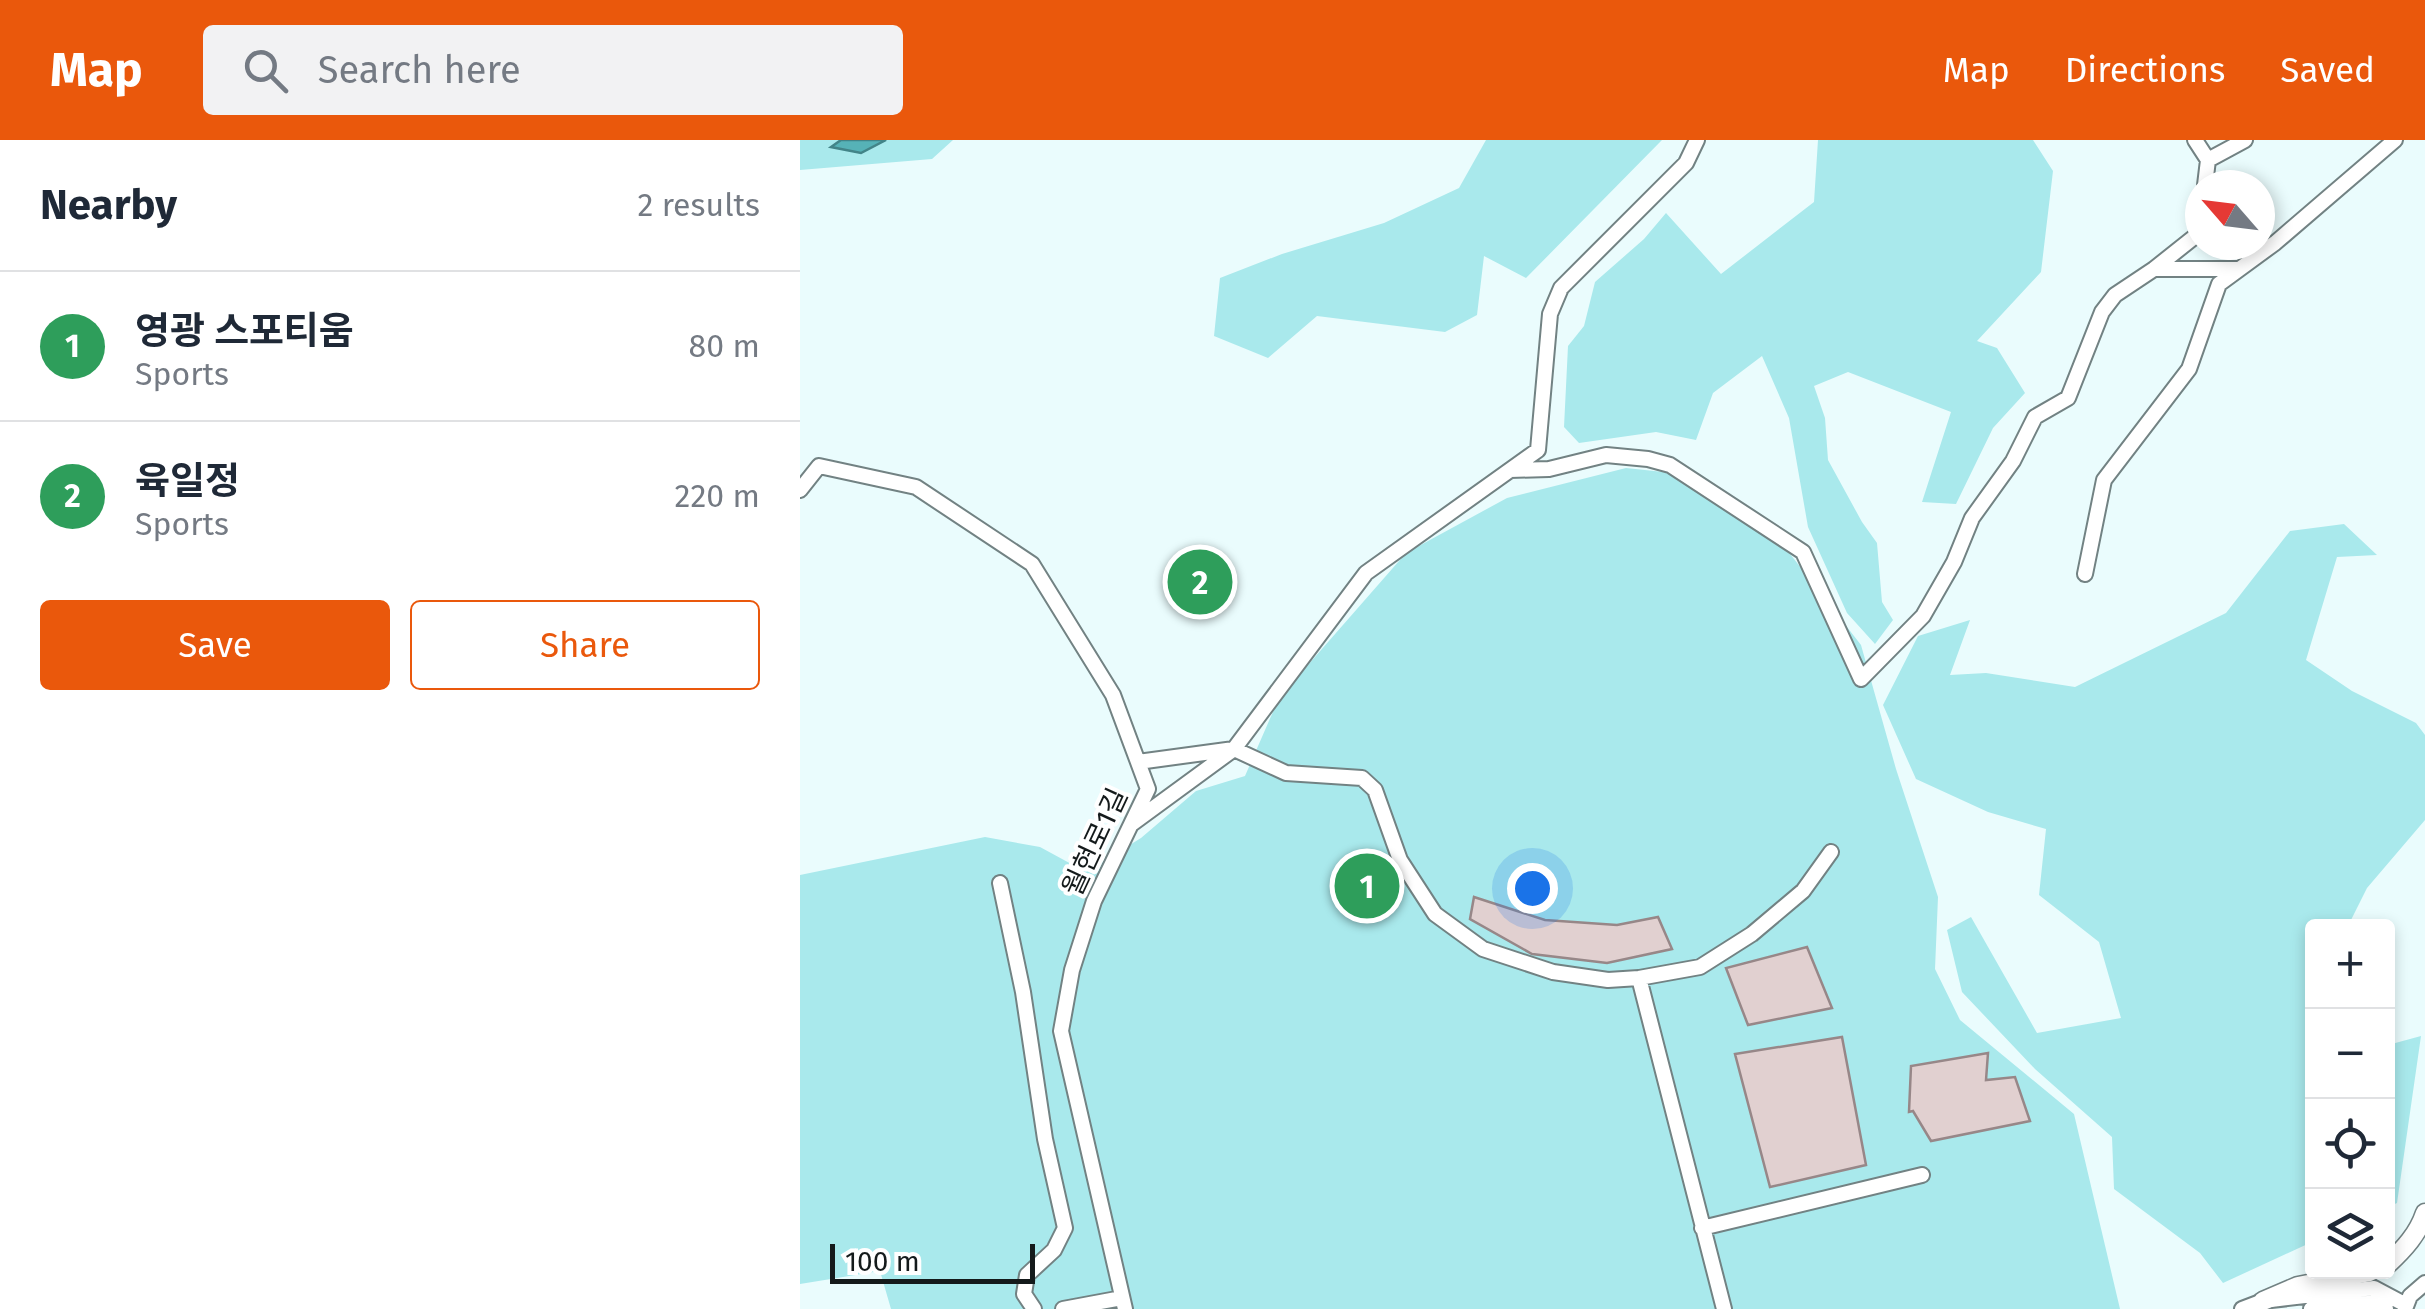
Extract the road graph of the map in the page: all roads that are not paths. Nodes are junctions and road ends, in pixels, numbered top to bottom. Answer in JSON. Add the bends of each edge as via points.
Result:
{"nodes":[{"id":1,"x":1698,"y":140,"type":"edge"},
{"id":2,"x":2195,"y":140,"type":"edge"},
{"id":3,"x":2245,"y":140,"type":"edge"},
{"id":4,"x":2395,"y":140,"type":"edge"},
{"id":5,"x":2208,"y":160,"type":"junction"},
{"id":6,"x":2206,"y":170,"type":"edge"},
{"id":7,"x":2185,"y":245,"type":"edge"},
{"id":8,"x":2239,"y":269,"type":"junction"},
{"id":9,"x":2154,"y":270,"type":"junction"},
{"id":10,"x":800,"y":463,"type":"edge"},
{"id":11,"x":819,"y":466,"type":"junction"},
{"id":12,"x":1510,"y":470,"type":"junction"},
{"id":13,"x":800,"y":490,"type":"edge"},
{"id":14,"x":2085,"y":574,"type":"dead end"},
{"id":15,"x":1234,"y":749,"type":"junction"},
{"id":16,"x":1138,"y":762,"type":"junction"},
{"id":17,"x":1132,"y":824,"type":"junction"},
{"id":18,"x":1832,"y":852,"type":"dead end"},
{"id":19,"x":1000,"y":883,"type":"dead end"},
{"id":20,"x":1639,"y":978,"type":"junction"},
{"id":21,"x":1922,"y":1175,"type":"dead end"},
{"id":22,"x":2425,"y":1213,"type":"edge"},
{"id":23,"x":1702,"y":1228,"type":"junction"},
{"id":24,"x":2395,"y":1257,"type":"edge"},
{"id":25,"x":2334,"y":1279,"type":"edge"},
{"id":26,"x":2425,"y":1283,"type":"edge"},
{"id":27,"x":2262,"y":1301,"type":"junction"},
{"id":28,"x":1124,"y":1303,"type":"edge"},
{"id":29,"x":2406,"y":1307,"type":"edge"},
{"id":30,"x":1034,"y":1309,"type":"edge"},
{"id":31,"x":1063,"y":1309,"type":"edge"},
{"id":32,"x":1724,"y":1309,"type":"edge"},
{"id":33,"x":2242,"y":1309,"type":"edge"},
{"id":34,"x":2310,"y":1309,"type":"edge"},
{"id":35,"x":2386,"y":1309,"type":"edge"}],
"edges":[{"from":1,"to":12,"type":"street","via":[[1686,163],[1560,288],[1550,314],[1538,450]]},
{"from":2,"to":5,"type":"street"},
{"from":3,"to":5,"type":"street"},
{"from":4,"to":8,"type":"street"},
{"from":5,"to":6,"type":"street"},
{"from":7,"to":9,"type":"street"},
{"from":8,"to":9,"type":"street"},
{"from":8,"to":14,"type":"street","via":[[2219,284],[2189,369],[2104,480]]},
{"from":9,"to":12,"type":"street","via":[[2115,295],[2102,312],[2068,398],[2034,418],[1922,616],[1862,678],[1802,552],[1670,466],[1606,455],[1549,469]]},
{"from":10,"to":11,"type":"street","name":"월현로1길"},
{"from":11,"to":13,"type":"street"},
{"from":11,"to":16,"type":"street","name":"월현로1길","via":[[916,487],[1032,564],[1113,695]]},
{"from":12,"to":15,"type":"street","via":[[1366,573]]},
{"from":15,"to":16,"type":"street"},
{"from":15,"to":17,"type":"street"},
{"from":15,"to":20,"type":"street","via":[[1286,773],[1362,778],[1375,790],[1400,860],[1435,914],[1483,949],[1545,971]]},
{"from":16,"to":17,"type":"street","name":"월현로1길","via":[[1148,789]]},
{"from":17,"to":28,"type":"street","name":"월현로1길","via":[[1094,901],[1062,1031]]},
{"from":18,"to":20,"type":"street","via":[[1803,891],[1752,934],[1700,967]]},
{"from":19,"to":30,"type":"street","via":[[1065,1228],[1054,1250],[1027,1275],[1024,1294]]},
{"from":20,"to":23,"type":"street"},
{"from":21,"to":23,"type":"street"},
{"from":22,"to":24,"type":"main road"},
{"from":23,"to":32,"type":"street"},
{"from":25,"to":27,"type":"main road"},
{"from":26,"to":29,"type":"street"},
{"from":27,"to":29,"type":"street","via":[[2374,1288]]},
{"from":27,"to":33,"type":"street"},
{"from":28,"to":31,"type":"street"},
{"from":34,"to":35,"type":"street","via":[[2377,1302]]}]}
